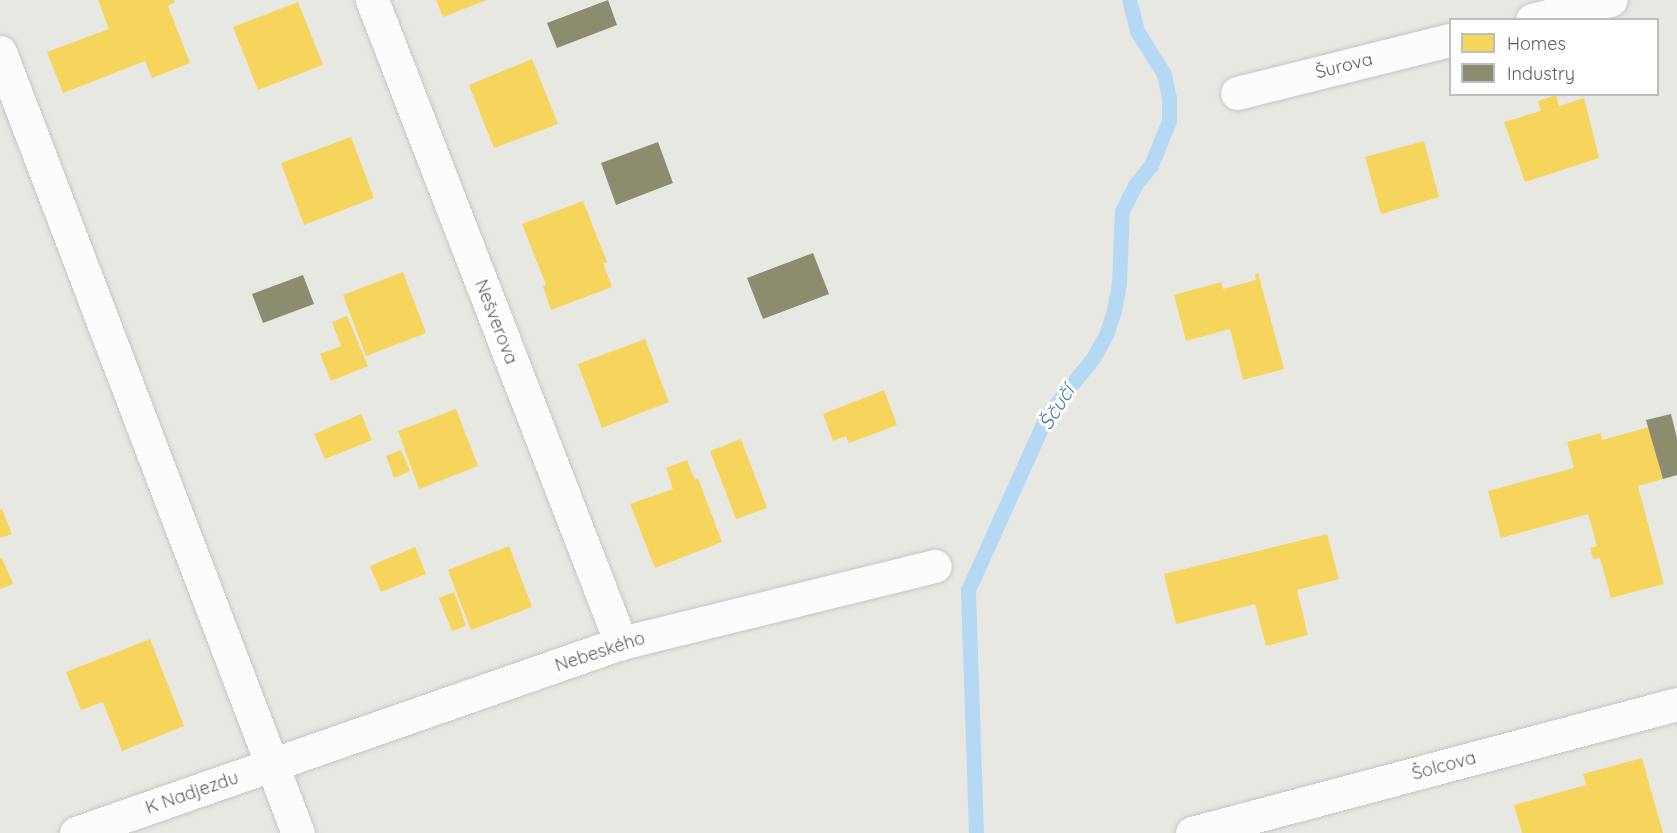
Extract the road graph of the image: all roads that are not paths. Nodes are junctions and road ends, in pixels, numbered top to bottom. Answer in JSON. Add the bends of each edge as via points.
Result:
{"nodes":[{"id":1,"x":372,"y":0,"type":"edge"},
{"id":2,"x":1610,"y":0,"type":"edge"},
{"id":3,"x":1540,"y":18,"type":"edge"},
{"id":4,"x":1449,"y":40,"type":"edge"},
{"id":5,"x":0,"y":52,"type":"edge"},
{"id":6,"x":1237,"y":93,"type":"dead end"},
{"id":7,"x":935,"y":566,"type":"dead end"},
{"id":8,"x":621,"y":643,"type":"junction"},
{"id":9,"x":1677,"y":704,"type":"edge"},
{"id":10,"x":273,"y":766,"type":"junction"},
{"id":11,"x":1201,"y":831,"type":"edge"},
{"id":12,"x":76,"y":833,"type":"edge"},
{"id":13,"x":298,"y":833,"type":"edge"}],
"edges":[{"from":1,"to":8,"type":"street","name":"Nešverova"},
{"from":2,"to":3,"type":"street"},
{"from":4,"to":6,"type":"street","name":"Šurova"},
{"from":5,"to":10,"type":"street"},
{"from":7,"to":8,"type":"street","name":"Nebeského"},
{"from":8,"to":10,"type":"street","name":"Nebeského"},
{"from":9,"to":11,"type":"street","name":"Šolcova"},
{"from":10,"to":12,"type":"street","name":"K Nadjezdu"},
{"from":10,"to":13,"type":"street"}]}
